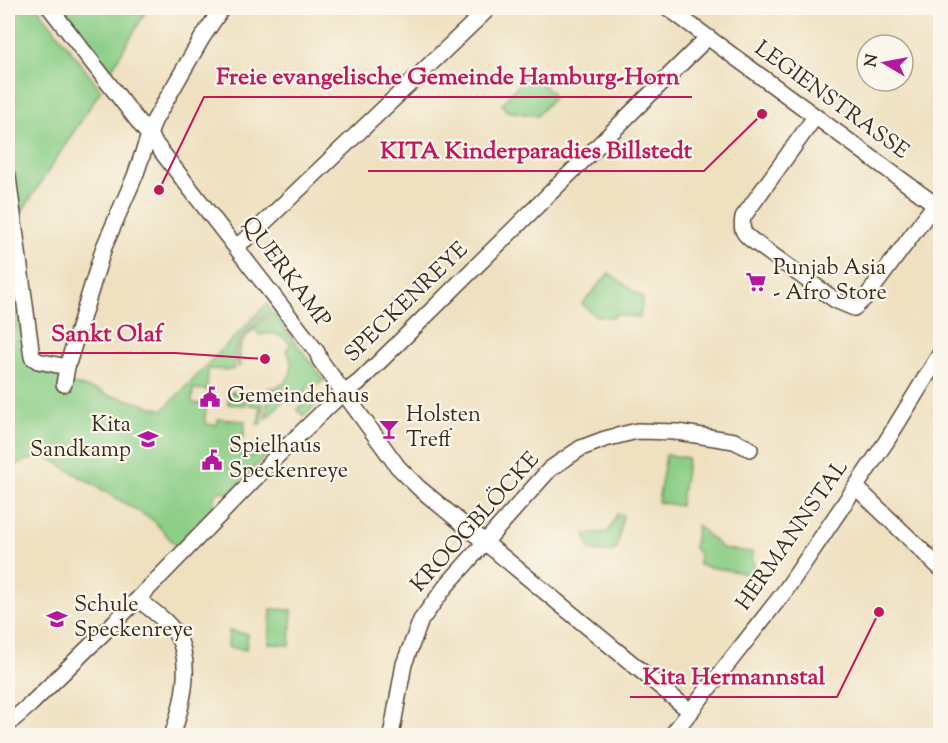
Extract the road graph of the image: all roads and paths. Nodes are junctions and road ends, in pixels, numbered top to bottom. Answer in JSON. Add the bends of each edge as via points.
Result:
{"nodes":[{"id":1,"x":51,"y":8,"type":"edge"},
{"id":2,"x":222,"y":8,"type":"edge"},
{"id":3,"x":489,"y":8,"type":"edge"},
{"id":4,"x":668,"y":8,"type":"edge"},
{"id":5,"x":707,"y":38,"type":"junction"},
{"id":6,"x":815,"y":117,"type":"junction"},
{"id":7,"x":148,"y":136,"type":"junction"},
{"id":8,"x":8,"y":177,"type":"edge"},
{"id":9,"x":938,"y":206,"type":"edge"},
{"id":10,"x":236,"y":246,"type":"junction"},
{"id":11,"x":940,"y":354,"type":"edge"},
{"id":12,"x":67,"y":367,"type":"junction"},
{"id":13,"x":64,"y":384,"type":"dead end"},
{"id":14,"x":345,"y":393,"type":"junction"},
{"id":15,"x":750,"y":449,"type":"dead end"},
{"id":16,"x":856,"y":487,"type":"junction"},
{"id":17,"x":485,"y":542,"type":"junction"},
{"id":18,"x":940,"y":568,"type":"edge"},
{"id":19,"x":138,"y":599,"type":"junction"},
{"id":20,"x":691,"y":712,"type":"junction"},
{"id":21,"x":8,"y":724,"type":"edge"},
{"id":22,"x":172,"y":735,"type":"edge"},
{"id":23,"x":391,"y":735,"type":"edge"},
{"id":24,"x":670,"y":735,"type":"edge"}],
"edges":[{"from":1,"to":7,"type":"street","name":"QUERKAMP"},
{"from":2,"to":7,"type":"street"},
{"from":3,"to":10,"type":"street"},
{"from":4,"to":5,"type":"street","name":"LEGIENSTRASSE"},
{"from":5,"to":6,"type":"street","name":"LEGIENSTRASSE"},
{"from":5,"to":14,"type":"street","name":"SPECKENREYE"},
{"from":6,"to":9,"type":"street","name":"LEGIENSTRASSE"},
{"from":6,"to":9,"type":"street","via":[[743,217],[741,228],[753,241],[835,300],[854,308]]},
{"from":7,"to":10,"type":"street","name":"QUERKAMP"},
{"from":7,"to":12,"type":"street","via":[[104,247]]},
{"from":8,"to":12,"type":"street","via":[[32,357]]},
{"from":10,"to":14,"type":"street","name":"QUERKAMP"},
{"from":11,"to":16,"type":"street","name":"HERMANNSTAL"},
{"from":12,"to":13,"type":"street"},
{"from":14,"to":17,"type":"street","name":"QUERKAMP","via":[[411,480]]},
{"from":14,"to":19,"type":"street","name":"SPECKENREYE","via":[[276,457]]},
{"from":15,"to":17,"type":"street","name":"KROOGBLÖCKE","via":[[734,441],[677,432],[637,431],[605,439],[581,448],[550,469]]},
{"from":16,"to":18,"type":"street"},
{"from":16,"to":20,"type":"street","name":"HERMANNSTAL","via":[[785,591]]},
{"from":17,"to":20,"type":"street","name":"QUERKAMP"},
{"from":17,"to":23,"type":"street","name":"KROOGBLÖCKE","via":[[422,620],[404,664]]},
{"from":19,"to":21,"type":"street","name":"SPECKENREYE"},
{"from":19,"to":22,"type":"street","via":[[170,625],[181,645],[183,685]]},
{"from":20,"to":24,"type":"street","name":"HERMANNSTAL"}]}
